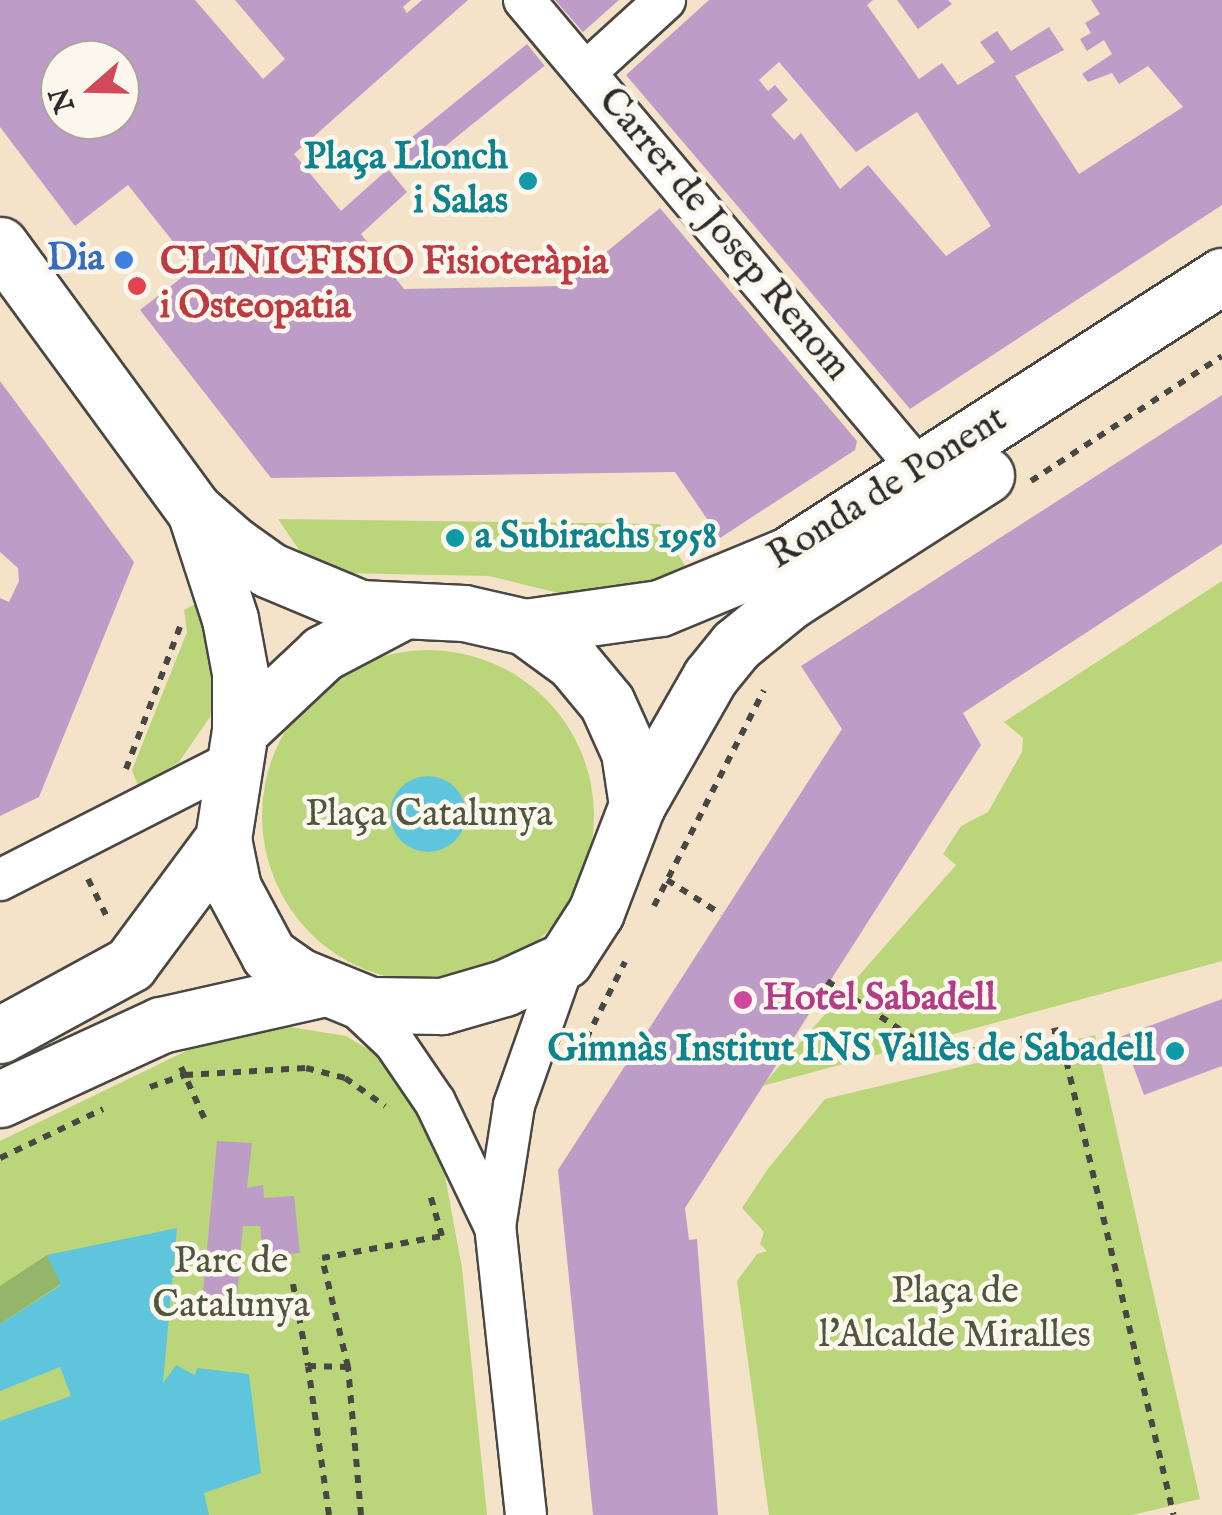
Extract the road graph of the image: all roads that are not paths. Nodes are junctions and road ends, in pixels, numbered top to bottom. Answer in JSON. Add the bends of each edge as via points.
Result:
{"nodes":[{"id":1,"x":524,"y":0,"type":"edge"},
{"id":2,"x":665,"y":0,"type":"edge"},
{"id":3,"x":586,"y":72,"type":"junction"},
{"id":4,"x":0,"y":245,"type":"edge"},
{"id":5,"x":1222,"y":276,"type":"edge"},
{"id":6,"x":1222,"y":321,"type":"edge"},
{"id":7,"x":921,"y":472,"type":"junction"},
{"id":8,"x":195,"y":511,"type":"junction"},
{"id":9,"x":403,"y":611,"type":"junction"},
{"id":10,"x":525,"y":627,"type":"junction"},
{"id":11,"x":235,"y":747,"type":"junction"},
{"id":12,"x":637,"y":805,"type":"junction"},
{"id":13,"x":222,"y":839,"type":"junction"},
{"id":14,"x":0,"y":880,"type":"edge"},
{"id":15,"x":565,"y":960,"type":"junction"},
{"id":16,"x":335,"y":993,"type":"junction"},
{"id":17,"x":0,"y":1036,"type":"edge"},
{"id":18,"x":0,"y":1099,"type":"edge"},
{"id":19,"x":495,"y":1228,"type":"junction"},
{"id":20,"x":526,"y":1515,"type":"edge"}],
"edges":[{"from":1,"to":3,"type":"street","name":"Carrer de Josep Renom"},
{"from":2,"to":3,"type":"street"},
{"from":3,"to":7,"type":"street","name":"Carrer de Josep Renom"},
{"from":4,"to":8,"type":"main road"},
{"from":5,"to":7,"type":"main road","name":"Ronda de Ponent"},
{"from":6,"to":12,"type":"main road","name":"Ronda de Ponent","via":[[756,626],[718,664]]},
{"from":7,"to":10,"type":"main road","name":"Ronda de Ponent","via":[[788,556],[702,595],[660,608]]},
{"from":8,"to":9,"type":"main road","via":[[269,570],[324,597]]},
{"from":8,"to":11,"type":"main road","via":[[240,673]]},
{"from":9,"to":10,"type":"main road","via":[[464,613]]},
{"from":9,"to":11,"type":"main road","via":[[323,653]]},
{"from":10,"to":12,"type":"main road","via":[[573,662],[607,703],[629,752]]},
{"from":11,"to":13,"type":"main road"},
{"from":11,"to":14,"type":"street","via":[[135,815]]},
{"from":12,"to":15,"type":"main road","name":"Ronda de Ponent","via":[[596,912]]},
{"from":13,"to":16,"type":"main road","via":[[248,926],[270,956]]},
{"from":13,"to":17,"type":"main road","via":[[130,964]]},
{"from":15,"to":16,"type":"main road","via":[[442,1006],[381,1006]]},
{"from":15,"to":19,"type":"street","via":[[514,1105]]},
{"from":16,"to":18,"type":"main road","via":[[160,1025]]},
{"from":16,"to":19,"type":"street","via":[[394,1042],[460,1148]]},
{"from":19,"to":20,"type":"street"}]}
